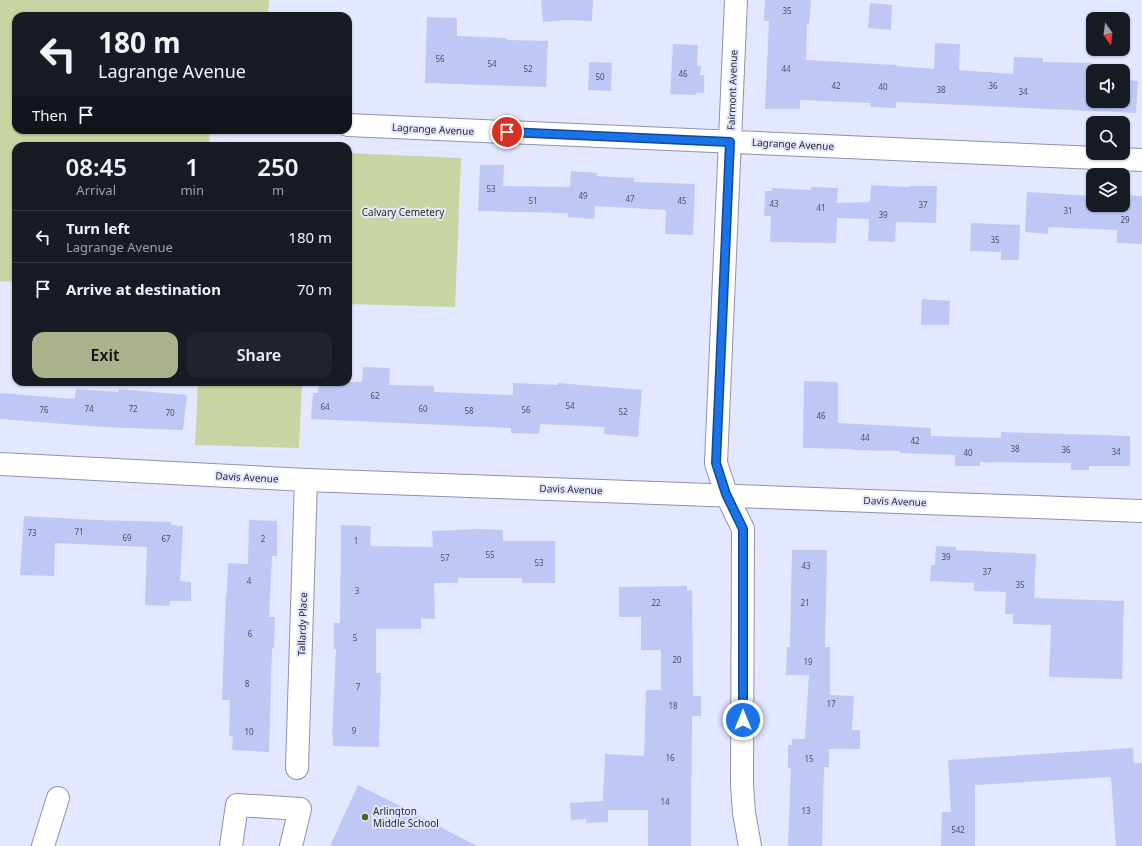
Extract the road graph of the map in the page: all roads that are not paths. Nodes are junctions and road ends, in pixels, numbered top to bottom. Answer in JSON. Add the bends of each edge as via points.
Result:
{"nodes":[{"id":1,"x":736,"y":0,"type":"edge"},
{"id":2,"x":352,"y":125,"type":"edge"},
{"id":3,"x":730,"y":142,"type":"junction"},
{"id":4,"x":1142,"y":160,"type":"edge"},
{"id":5,"x":0,"y":464,"type":"edge"},
{"id":6,"x":306,"y":480,"type":"junction"},
{"id":7,"x":726,"y":494,"type":"junction"},
{"id":8,"x":1142,"y":511,"type":"edge"},
{"id":9,"x":297,"y":768,"type":"dead end"},
{"id":10,"x":58,"y":798,"type":"dead end"},
{"id":11,"x":43,"y":846,"type":"edge"},
{"id":12,"x":231,"y":846,"type":"edge"},
{"id":13,"x":291,"y":846,"type":"edge"},
{"id":14,"x":750,"y":846,"type":"edge"}],
"edges":[{"from":1,"to":3,"type":"street","name":"Fairmont Avenue"},
{"from":2,"to":3,"type":"street","name":"Lagrange Avenue"},
{"from":3,"to":4,"type":"street","name":"Lagrange Avenue"},
{"from":3,"to":7,"type":"street","name":"Fairmont Avenue","via":[[716,463]]},
{"from":5,"to":6,"type":"street","name":"Davis Avenue"},
{"from":6,"to":7,"type":"street","name":"Davis Avenue"},
{"from":6,"to":9,"type":"street","name":"Tallardy Place"},
{"from":7,"to":8,"type":"street","name":"Davis Avenue"},
{"from":7,"to":14,"type":"street","name":"Fairmont Avenue","via":[[743,529],[742,784]]},
{"from":10,"to":11,"type":"street"},
{"from":12,"to":13,"type":"street","via":[[237,805],[300,809]]}]}
